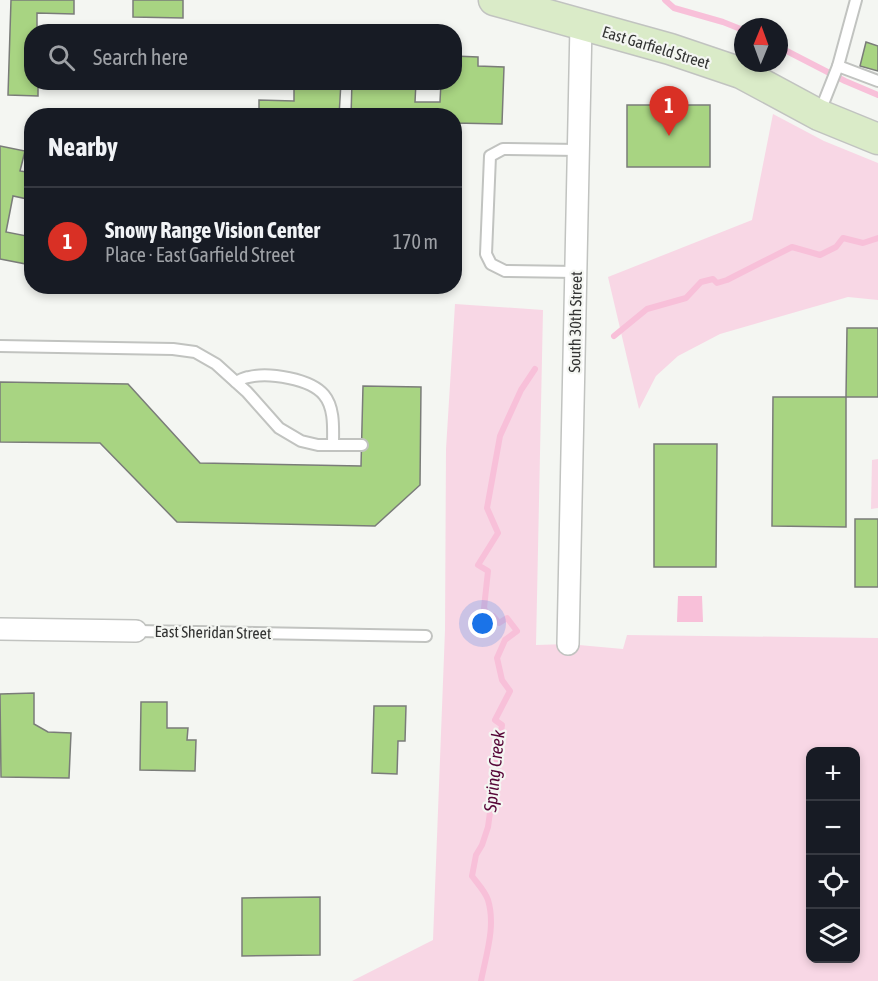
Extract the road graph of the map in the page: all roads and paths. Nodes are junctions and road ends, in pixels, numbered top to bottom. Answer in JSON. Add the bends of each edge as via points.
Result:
{"nodes":[{"id":1,"x":494,"y":0,"type":"edge"},
{"id":2,"x":856,"y":0,"type":"edge"},
{"id":3,"x":581,"y":12,"type":"edge"},
{"id":4,"x":837,"y":66,"type":"junction"},
{"id":5,"x":878,"y":81,"type":"edge"},
{"id":6,"x":819,"y":115,"type":"junction"},
{"id":7,"x":878,"y":139,"type":"edge"},
{"id":8,"x":578,"y":150,"type":"junction"},
{"id":9,"x":576,"y":272,"type":"junction"},
{"id":10,"x":0,"y":346,"type":"edge"},
{"id":11,"x":236,"y":382,"type":"junction"},
{"id":12,"x":333,"y":445,"type":"junction"},
{"id":13,"x":362,"y":445,"type":"dead end"},
{"id":14,"x":0,"y":629,"type":"edge"},
{"id":15,"x":136,"y":631,"type":"joint"},
{"id":16,"x":426,"y":636,"type":"dead end"},
{"id":17,"x":568,"y":644,"type":"dead end"}],
"edges":[{"from":1,"to":3,"type":"street","name":"East Garfield Street"},
{"from":2,"to":4,"type":"lane"},
{"from":3,"to":6,"type":"street","name":"East Garfield Street","via":[[741,73]]},
{"from":3,"to":8,"type":"street","name":"South 30th Street"},
{"from":4,"to":5,"type":"lane"},
{"from":4,"to":6,"type":"lane"},
{"from":6,"to":7,"type":"street","name":"East Garfield Street"},
{"from":8,"to":9,"type":"street","name":"South 30th Street"},
{"from":8,"to":9,"type":"lane","via":[[503,148],[490,156],[486,254],[491,264],[505,271]]},
{"from":9,"to":17,"type":"street","name":"South 30th Street"},
{"from":10,"to":11,"type":"lane","via":[[195,352]]},
{"from":11,"to":12,"type":"lane","via":[[279,428],[301,441]]},
{"from":11,"to":12,"type":"lane","via":[[273,376],[312,386],[325,396],[331,411]]},
{"from":12,"to":13,"type":"lane"},
{"from":14,"to":15,"type":"street","name":"East Sheridan Street"},
{"from":15,"to":16,"type":"lane","name":"East Sheridan Street"}]}
